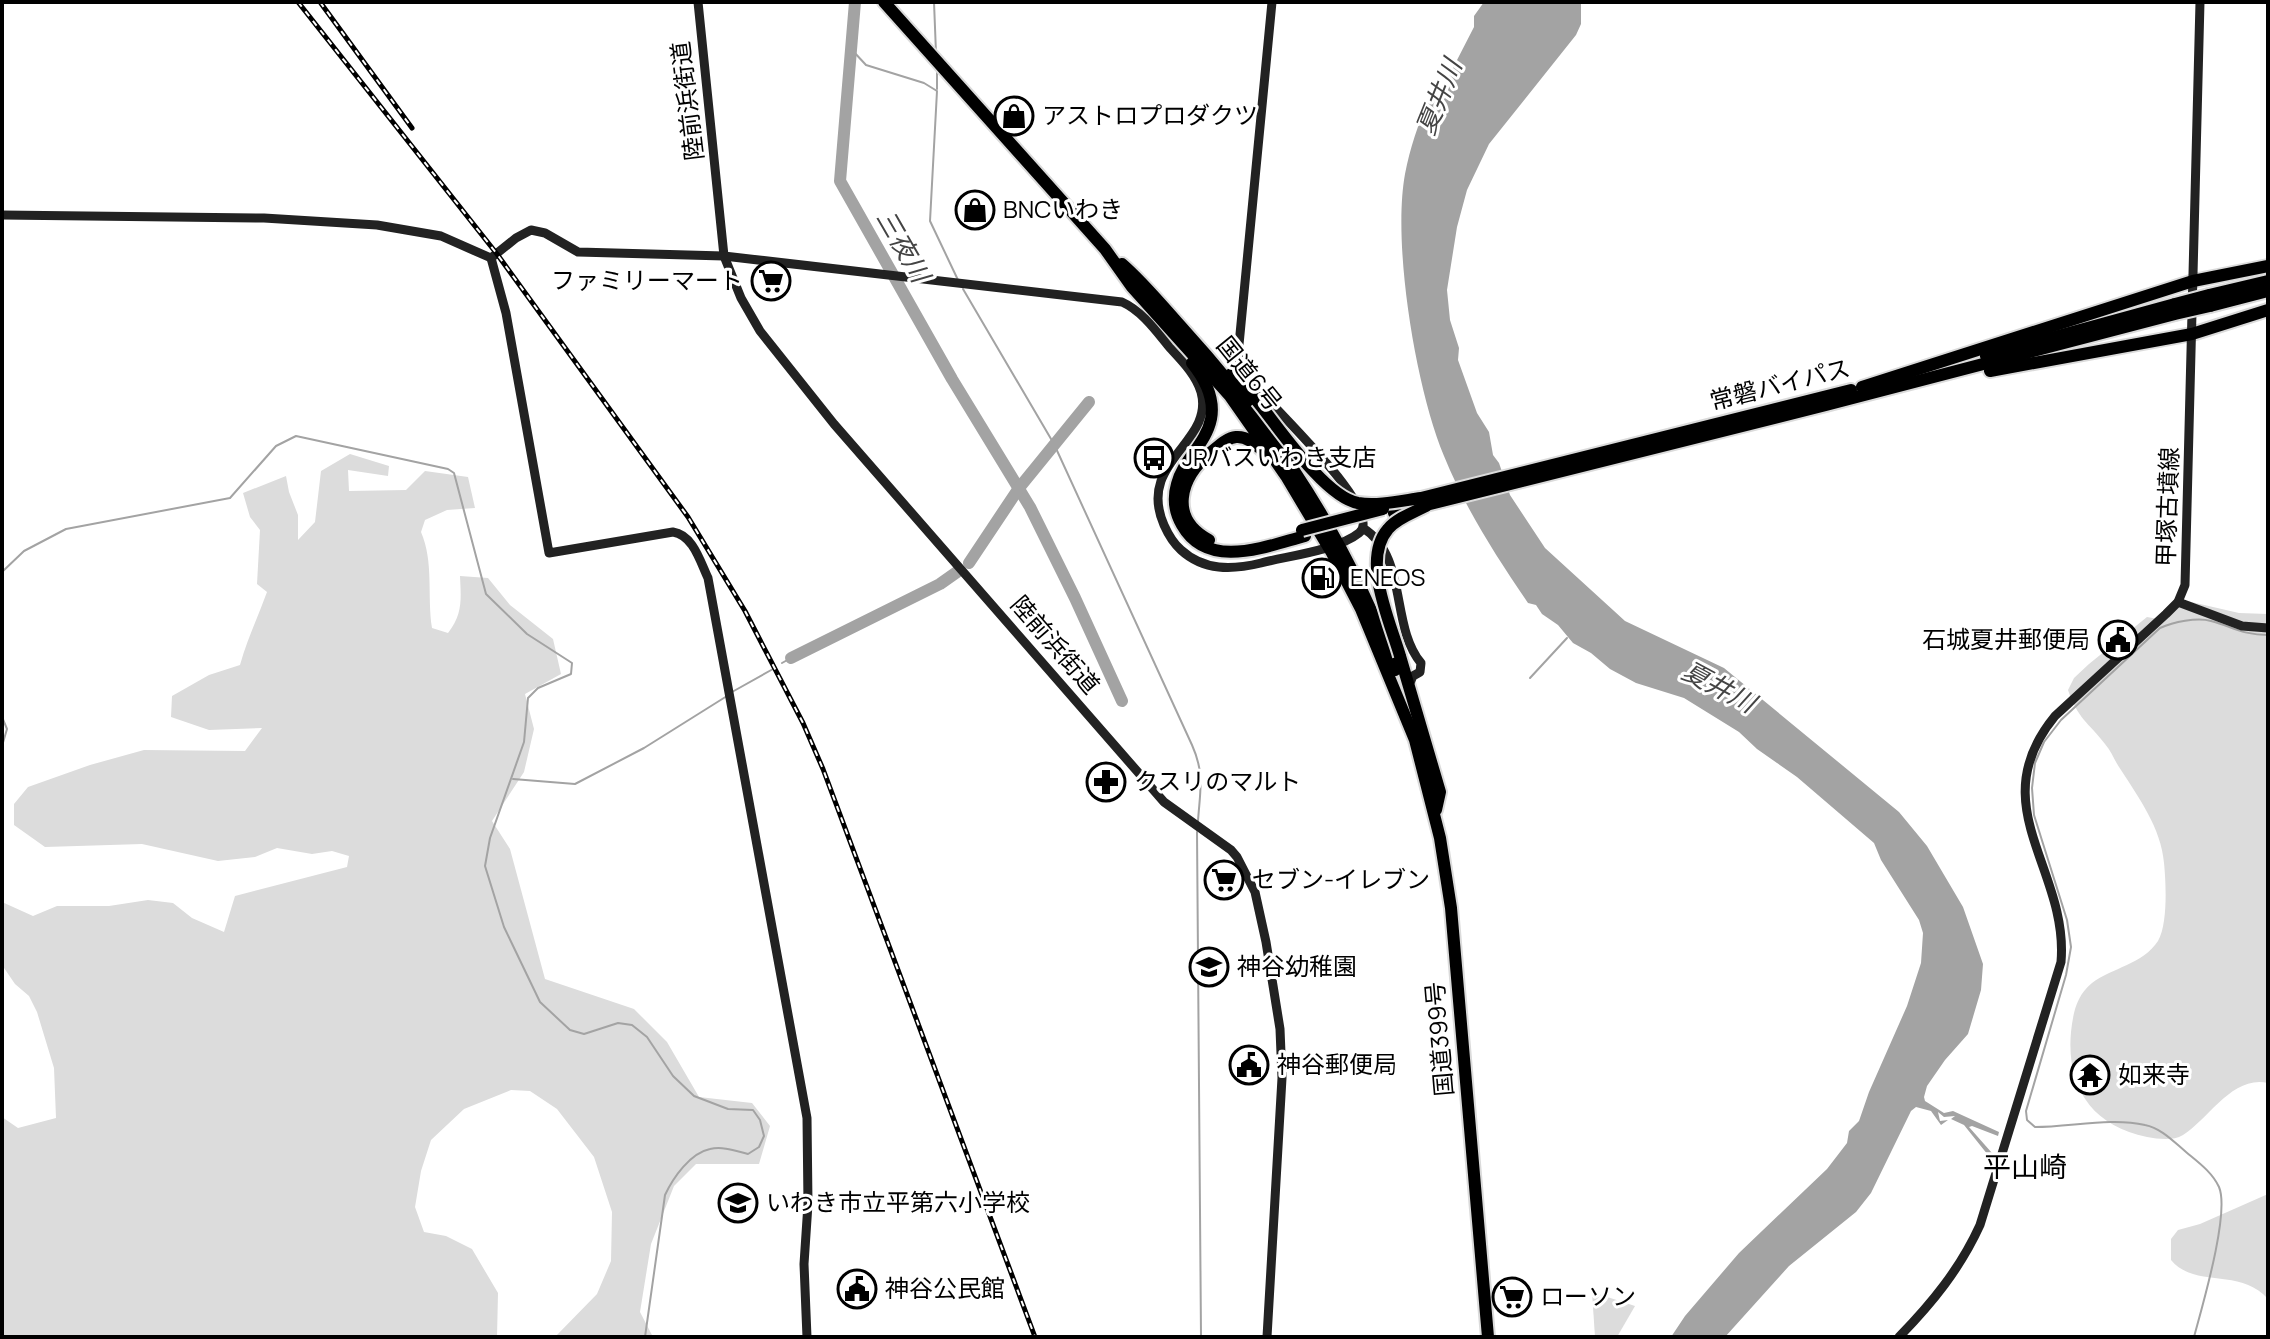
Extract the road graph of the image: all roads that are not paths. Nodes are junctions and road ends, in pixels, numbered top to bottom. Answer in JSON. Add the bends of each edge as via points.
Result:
{"nodes":[{"id":1,"x":698,"y":2,"type":"edge"},
{"id":2,"x":884,"y":2,"type":"edge"},
{"id":3,"x":1272,"y":2,"type":"edge"},
{"id":4,"x":2200,"y":2,"type":"edge"},
{"id":5,"x":2,"y":215,"type":"edge"},
{"id":6,"x":1105,"y":249,"type":"junction"},
{"id":7,"x":724,"y":256,"type":"junction"},
{"id":8,"x":491,"y":258,"type":"junction"},
{"id":9,"x":2268,"y":266,"type":"edge"},
{"id":10,"x":2193,"y":281,"type":"junction"},
{"id":11,"x":2268,"y":281,"type":"edge"},
{"id":12,"x":2268,"y":291,"type":"edge"},
{"id":13,"x":2209,"y":300,"type":"junction"},
{"id":14,"x":1161,"y":304,"type":"junction"},
{"id":15,"x":2175,"y":309,"type":"junction"},
{"id":16,"x":2268,"y":310,"type":"edge"},
{"id":17,"x":2192,"y":334,"type":"junction"},
{"id":18,"x":1862,"y":387,"type":"junction"},
{"id":19,"x":1812,"y":409,"type":"junction"},
{"id":20,"x":1709,"y":429,"type":"junction"},
{"id":21,"x":1423,"y":502,"type":"junction"},
{"id":22,"x":1313,"y":520,"type":"junction"},
{"id":23,"x":1363,"y":528,"type":"junction"},
{"id":24,"x":1304,"y":533,"type":"junction"},
{"id":25,"x":1334,"y":544,"type":"junction"},
{"id":26,"x":2178,"y":602,"type":"junction"},
{"id":27,"x":2268,"y":628,"type":"edge"},
{"id":28,"x":1409,"y":678,"type":"junction"},
{"id":29,"x":1435,"y":815,"type":"junction"},
{"id":30,"x":807,"y":1337,"type":"edge"},
{"id":31,"x":1267,"y":1337,"type":"edge"},
{"id":32,"x":1488,"y":1337,"type":"edge"},
{"id":33,"x":1899,"y":1337,"type":"edge"}],
"edges":[{"from":1,"to":7,"type":"street","name":"陸前浜街道"},
{"from":2,"to":6,"type":"highway","name":"国道6号"},
{"from":3,"to":23,"type":"street","via":[[1238,355],[1256,387],[1352,494],[1364,516]]},
{"from":4,"to":10,"type":"street","name":"甲塚古墳線"},
{"from":5,"to":8,"type":"street","via":[[377,225],[441,236]]},
{"from":6,"to":14,"type":"highway","name":"国道6号"},
{"from":6,"to":22,"type":"highway","name":"国道6号","via":[[1132,287],[1230,396]]},
{"from":6,"to":24,"type":"highway","via":[[1210,394],[1210,424],[1176,487],[1184,528],[1202,545],[1229,552]]},
{"from":7,"to":8,"type":"street","via":[[578,252],[531,230]]},
{"from":7,"to":25,"type":"street","via":[[1133,307],[1194,377],[1201,393],[1202,416],[1165,468],[1159,488],[1160,516],[1172,540],[1189,557],[1213,567],[1235,568]]},
{"from":7,"to":31,"type":"street","name":"陸前浜街道","via":[[760,331],[834,424],[1164,802],[1231,850],[1244,868],[1266,942],[1281,1055]]},
{"from":8,"to":30,"type":"street","via":[[506,313],[549,553],[659,532],[682,533],[708,578],[807,1118]]},
{"from":9,"to":10,"type":"highway"},
{"from":10,"to":17,"type":"street","name":"甲塚古墳線"},
{"from":10,"to":18,"type":"highway"},
{"from":11,"to":13,"type":"highway","name":"常磐バイパス"},
{"from":12,"to":13,"type":"highway","name":"常磐バイパス"},
{"from":13,"to":15,"type":"highway","name":"常磐バイパス","bridge":true},
{"from":14,"to":21,"type":"highway","bridge":true,"via":[[1342,497],[1372,504]]},
{"from":14,"to":25,"type":"highway","name":"国道6号","via":[[1272,437]]},
{"from":15,"to":18,"type":"highway","name":"常磐バイパス"},
{"from":15,"to":19,"type":"highway","name":"常磐バイパス"},
{"from":16,"to":17,"type":"highway"},
{"from":17,"to":19,"type":"highway"},
{"from":17,"to":26,"type":"street","name":"甲塚古墳線","via":[[2188,553]]},
{"from":18,"to":20,"type":"highway","name":"常磐バイパス"},
{"from":19,"to":20,"type":"highway","name":"常磐バイパス"},
{"from":20,"to":21,"type":"highway","name":"常磐バイパス"},
{"from":21,"to":24,"type":"highway","name":"常磐バイパス","bridge":true},
{"from":21,"to":28,"type":"highway","bridge":true,"via":[[1389,528],[1377,550],[1376,571]]},
{"from":22,"to":24,"type":"highway","via":[[1261,448],[1244,438],[1223,442],[1185,482],[1188,522],[1205,538],[1244,544]]},
{"from":22,"to":25,"type":"highway","name":"国道6号"},
{"from":23,"to":25,"type":"street"},
{"from":23,"to":28,"type":"street","via":[[1374,535],[1389,564],[1409,646],[1421,663],[1420,672]]},
{"from":25,"to":29,"type":"highway","name":"国道399号","via":[[1415,740]]},
{"from":26,"to":27,"type":"street","via":[[2242,626]]},
{"from":26,"to":33,"type":"street","name":"甲塚古墳線","via":[[2055,716],[2029,760],[2025,809],[2058,919],[2061,962],[1980,1225],[1945,1286]]},
{"from":28,"to":29,"type":"highway","via":[[1440,792]]},
{"from":29,"to":32,"type":"highway","name":"国道399号","via":[[1451,913]]}]}
